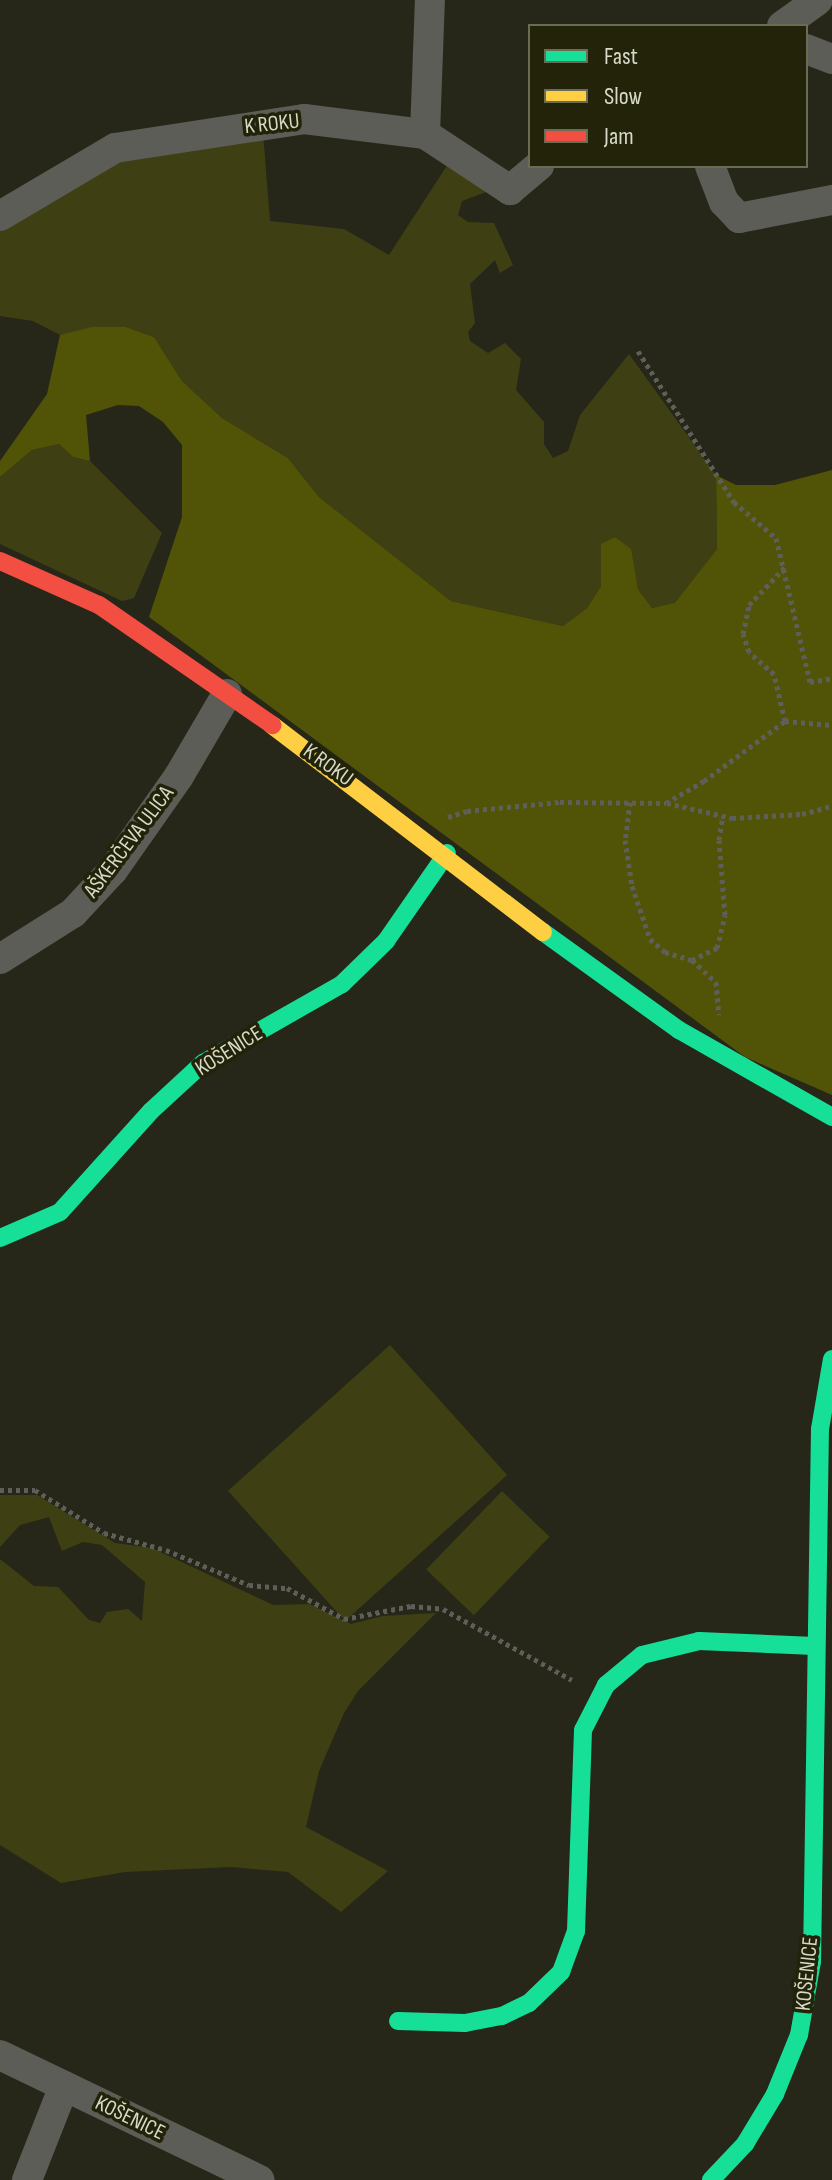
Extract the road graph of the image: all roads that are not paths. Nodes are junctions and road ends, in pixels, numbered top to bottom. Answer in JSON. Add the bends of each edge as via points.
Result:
{"nodes":[{"id":1,"x":430,"y":0,"type":"edge"},
{"id":2,"x":818,"y":0,"type":"edge"},
{"id":3,"x":785,"y":24,"type":"edge"},
{"id":4,"x":808,"y":50,"type":"edge"},
{"id":5,"x":832,"y":59,"type":"edge"},
{"id":6,"x":425,"y":134,"type":"junction"},
{"id":7,"x":537,"y":168,"type":"edge"},
{"id":8,"x":711,"y":168,"type":"edge"},
{"id":9,"x":832,"y":200,"type":"edge"},
{"id":10,"x":0,"y":216,"type":"edge"},
{"id":11,"x":0,"y":561,"type":"edge"},
{"id":12,"x":227,"y":694,"type":"junction"},
{"id":13,"x":447,"y":853,"type":"junction"},
{"id":14,"x":0,"y":959,"type":"edge"},
{"id":15,"x":832,"y":1117,"type":"edge"},
{"id":16,"x":0,"y":1238,"type":"edge"},
{"id":17,"x":832,"y":1359,"type":"edge"},
{"id":18,"x":815,"y":1646,"type":"junction"},
{"id":19,"x":398,"y":2021,"type":"dead end"},
{"id":20,"x":0,"y":2055,"type":"edge"},
{"id":21,"x":64,"y":2086,"type":"junction"},
{"id":22,"x":27,"y":2180,"type":"edge"},
{"id":23,"x":260,"y":2180,"type":"edge"},
{"id":24,"x":711,"y":2180,"type":"edge"}],
"edges":[{"from":1,"to":6,"type":"street"},
{"from":2,"to":3,"type":"street"},
{"from":4,"to":5,"type":"street"},
{"from":6,"to":7,"type":"street","name":"K ROKU","via":[[510,190]]},
{"from":6,"to":10,"type":"street","name":"K ROKU","via":[[304,119],[173,135],[115,148]]},
{"from":8,"to":9,"type":"street","via":[[724,202],[739,218]]},
{"from":11,"to":12,"type":"street","name":"K ROKU","via":[[99,605]]},
{"from":12,"to":13,"type":"street","name":"K ROKU"},
{"from":12,"to":14,"type":"street","name":"AŠKERČEVA ULICA","via":[[179,776],[113,870],[73,913]]},
{"from":13,"to":15,"type":"street","name":"K ROKU","via":[[539,929],[679,1030]]},
{"from":13,"to":16,"type":"street","name":"KOŠENICE","via":[[386,941],[342,984],[203,1063],[151,1111],[60,1212]]},
{"from":17,"to":18,"type":"street","name":"KOŠENICE","via":[[820,1429]]},
{"from":18,"to":19,"type":"street","via":[[699,1641],[642,1655],[606,1685],[583,1730],[576,1931],[561,1972],[529,2003],[502,2016],[465,2023]]},
{"from":18,"to":24,"type":"street","name":"KOŠENICE","via":[[812,1961],[799,2035],[775,2094],[745,2144]]},
{"from":20,"to":21,"type":"street","name":"KOŠENICE"},
{"from":21,"to":22,"type":"street"},
{"from":21,"to":23,"type":"street","name":"KOŠENICE"}]}
